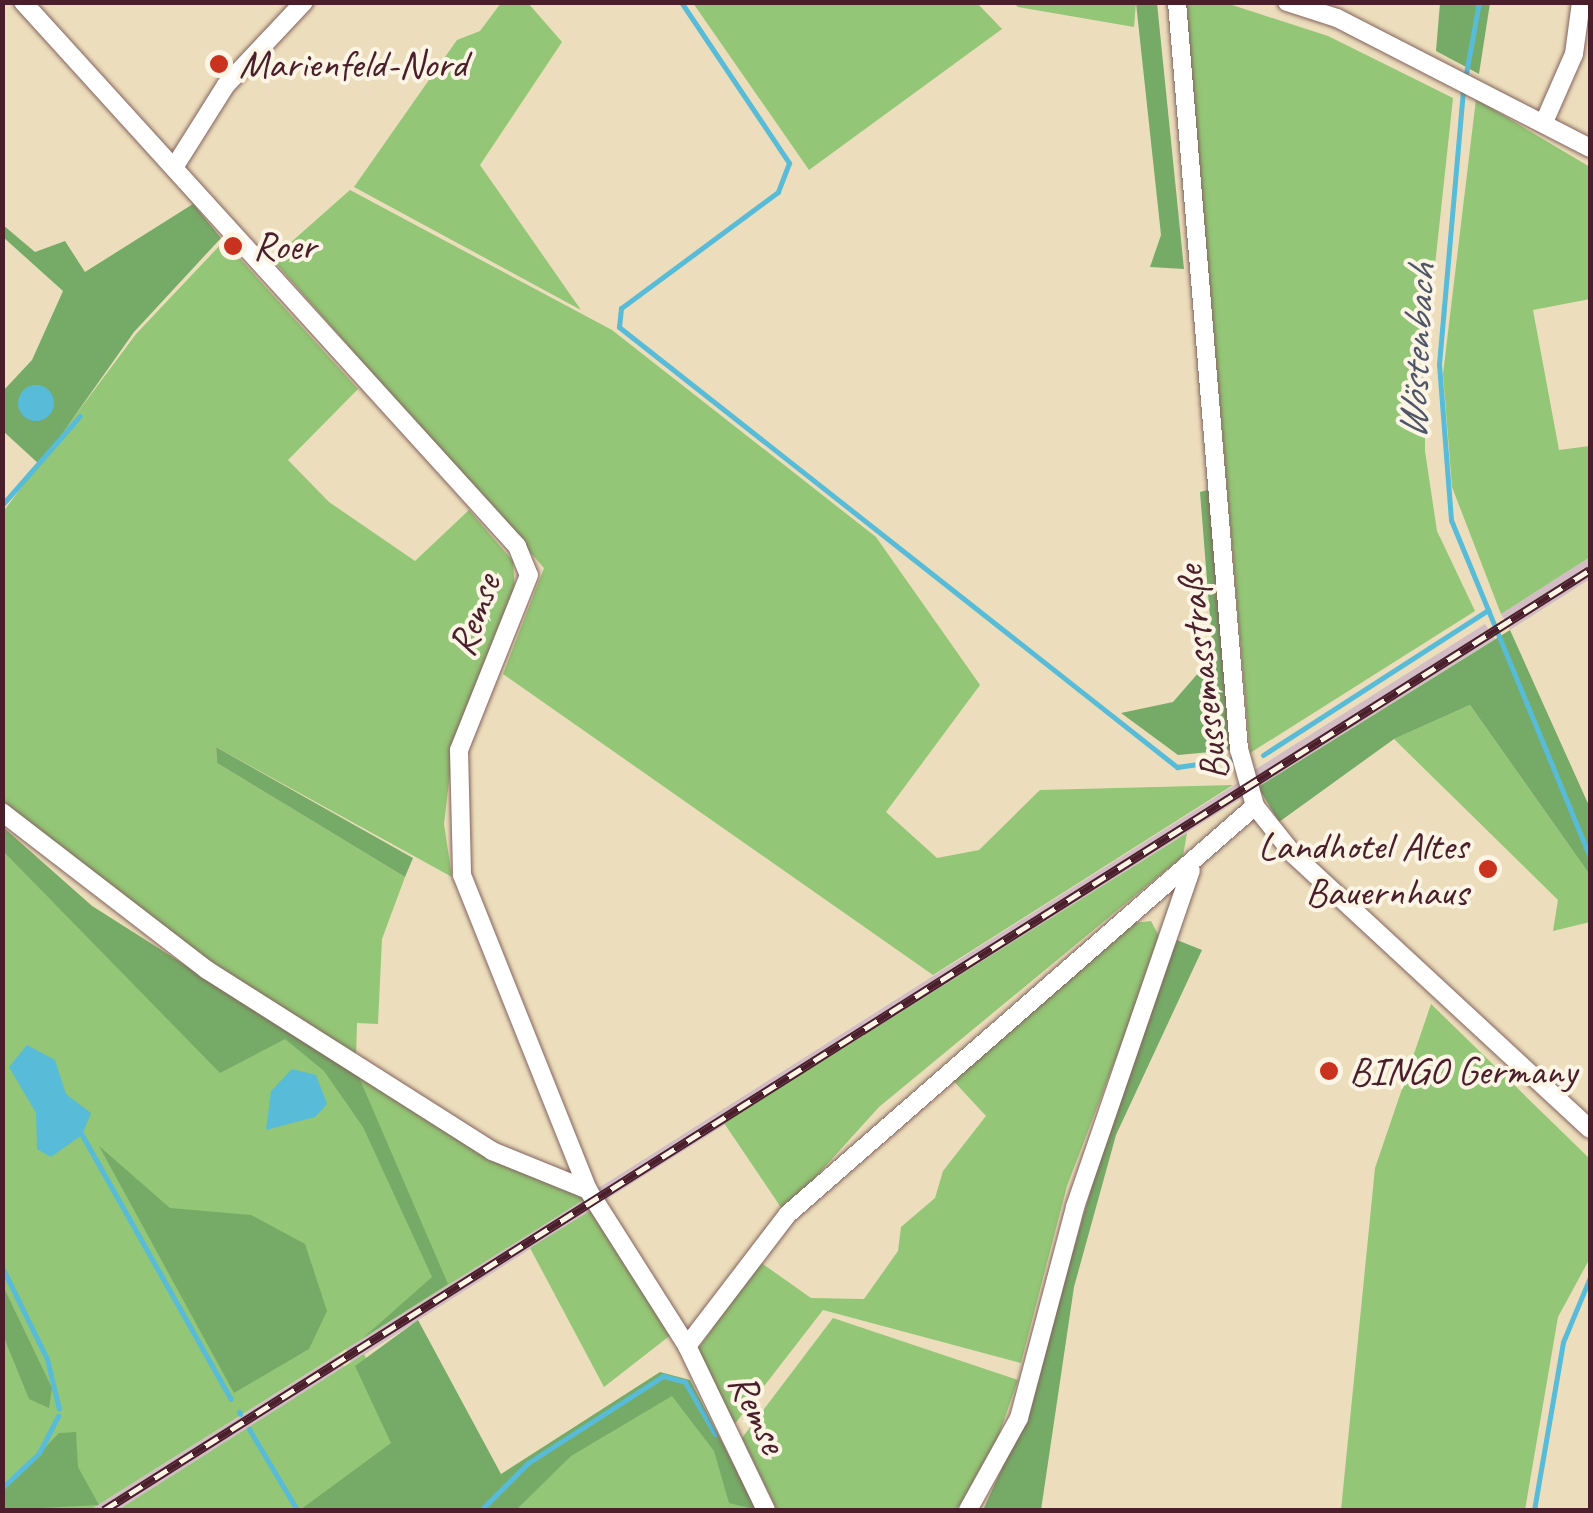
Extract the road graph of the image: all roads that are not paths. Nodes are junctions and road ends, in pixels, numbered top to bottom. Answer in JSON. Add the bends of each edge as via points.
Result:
{"nodes":[{"id":1,"x":23,"y":2,"type":"edge"},
{"id":2,"x":304,"y":2,"type":"edge"},
{"id":3,"x":1177,"y":2,"type":"edge"},
{"id":4,"x":1288,"y":2,"type":"edge"},
{"id":5,"x":1581,"y":2,"type":"edge"},
{"id":6,"x":1338,"y":10,"type":"edge"},
{"id":7,"x":1545,"y":120,"type":"junction"},
{"id":8,"x":1590,"y":148,"type":"edge"},
{"id":9,"x":175,"y":166,"type":"junction"},
{"id":10,"x":1255,"y":806,"type":"junction"},
{"id":11,"x":2,"y":812,"type":"edge"},
{"id":12,"x":1191,"y":870,"type":"junction"},
{"id":13,"x":1590,"y":1129,"type":"edge"},
{"id":14,"x":588,"y":1190,"type":"junction"},
{"id":15,"x":686,"y":1346,"type":"junction"},
{"id":16,"x":766,"y":1510,"type":"edge"},
{"id":17,"x":968,"y":1510,"type":"edge"}],
"edges":[{"from":1,"to":9,"type":"street","name":"Remse"},
{"from":2,"to":9,"type":"street","via":[[226,85]]},
{"from":3,"to":10,"type":"street","name":"Bussemasstraße","via":[[1240,748]]},
{"from":4,"to":6,"type":"street"},
{"from":5,"to":7,"type":"street","via":[[1574,54]]},
{"from":6,"to":7,"type":"street"},
{"from":7,"to":8,"type":"street"},
{"from":9,"to":14,"type":"street","name":"Remse","via":[[518,546],[530,575],[460,750],[454,820],[480,934]]},
{"from":10,"to":12,"type":"street","name":"Bussemasstraße"},
{"from":10,"to":13,"type":"street","via":[[1294,854]]},
{"from":11,"to":14,"type":"street","via":[[207,970],[492,1151]]},
{"from":12,"to":15,"type":"street","name":"Remse","via":[[938,1074],[788,1214]]},
{"from":12,"to":17,"type":"street","name":"Bussemasstraße","via":[[1074,1206],[1019,1418]]},
{"from":14,"to":15,"type":"street","name":"Remse"},
{"from":15,"to":16,"type":"street","name":"Remse"}]}
